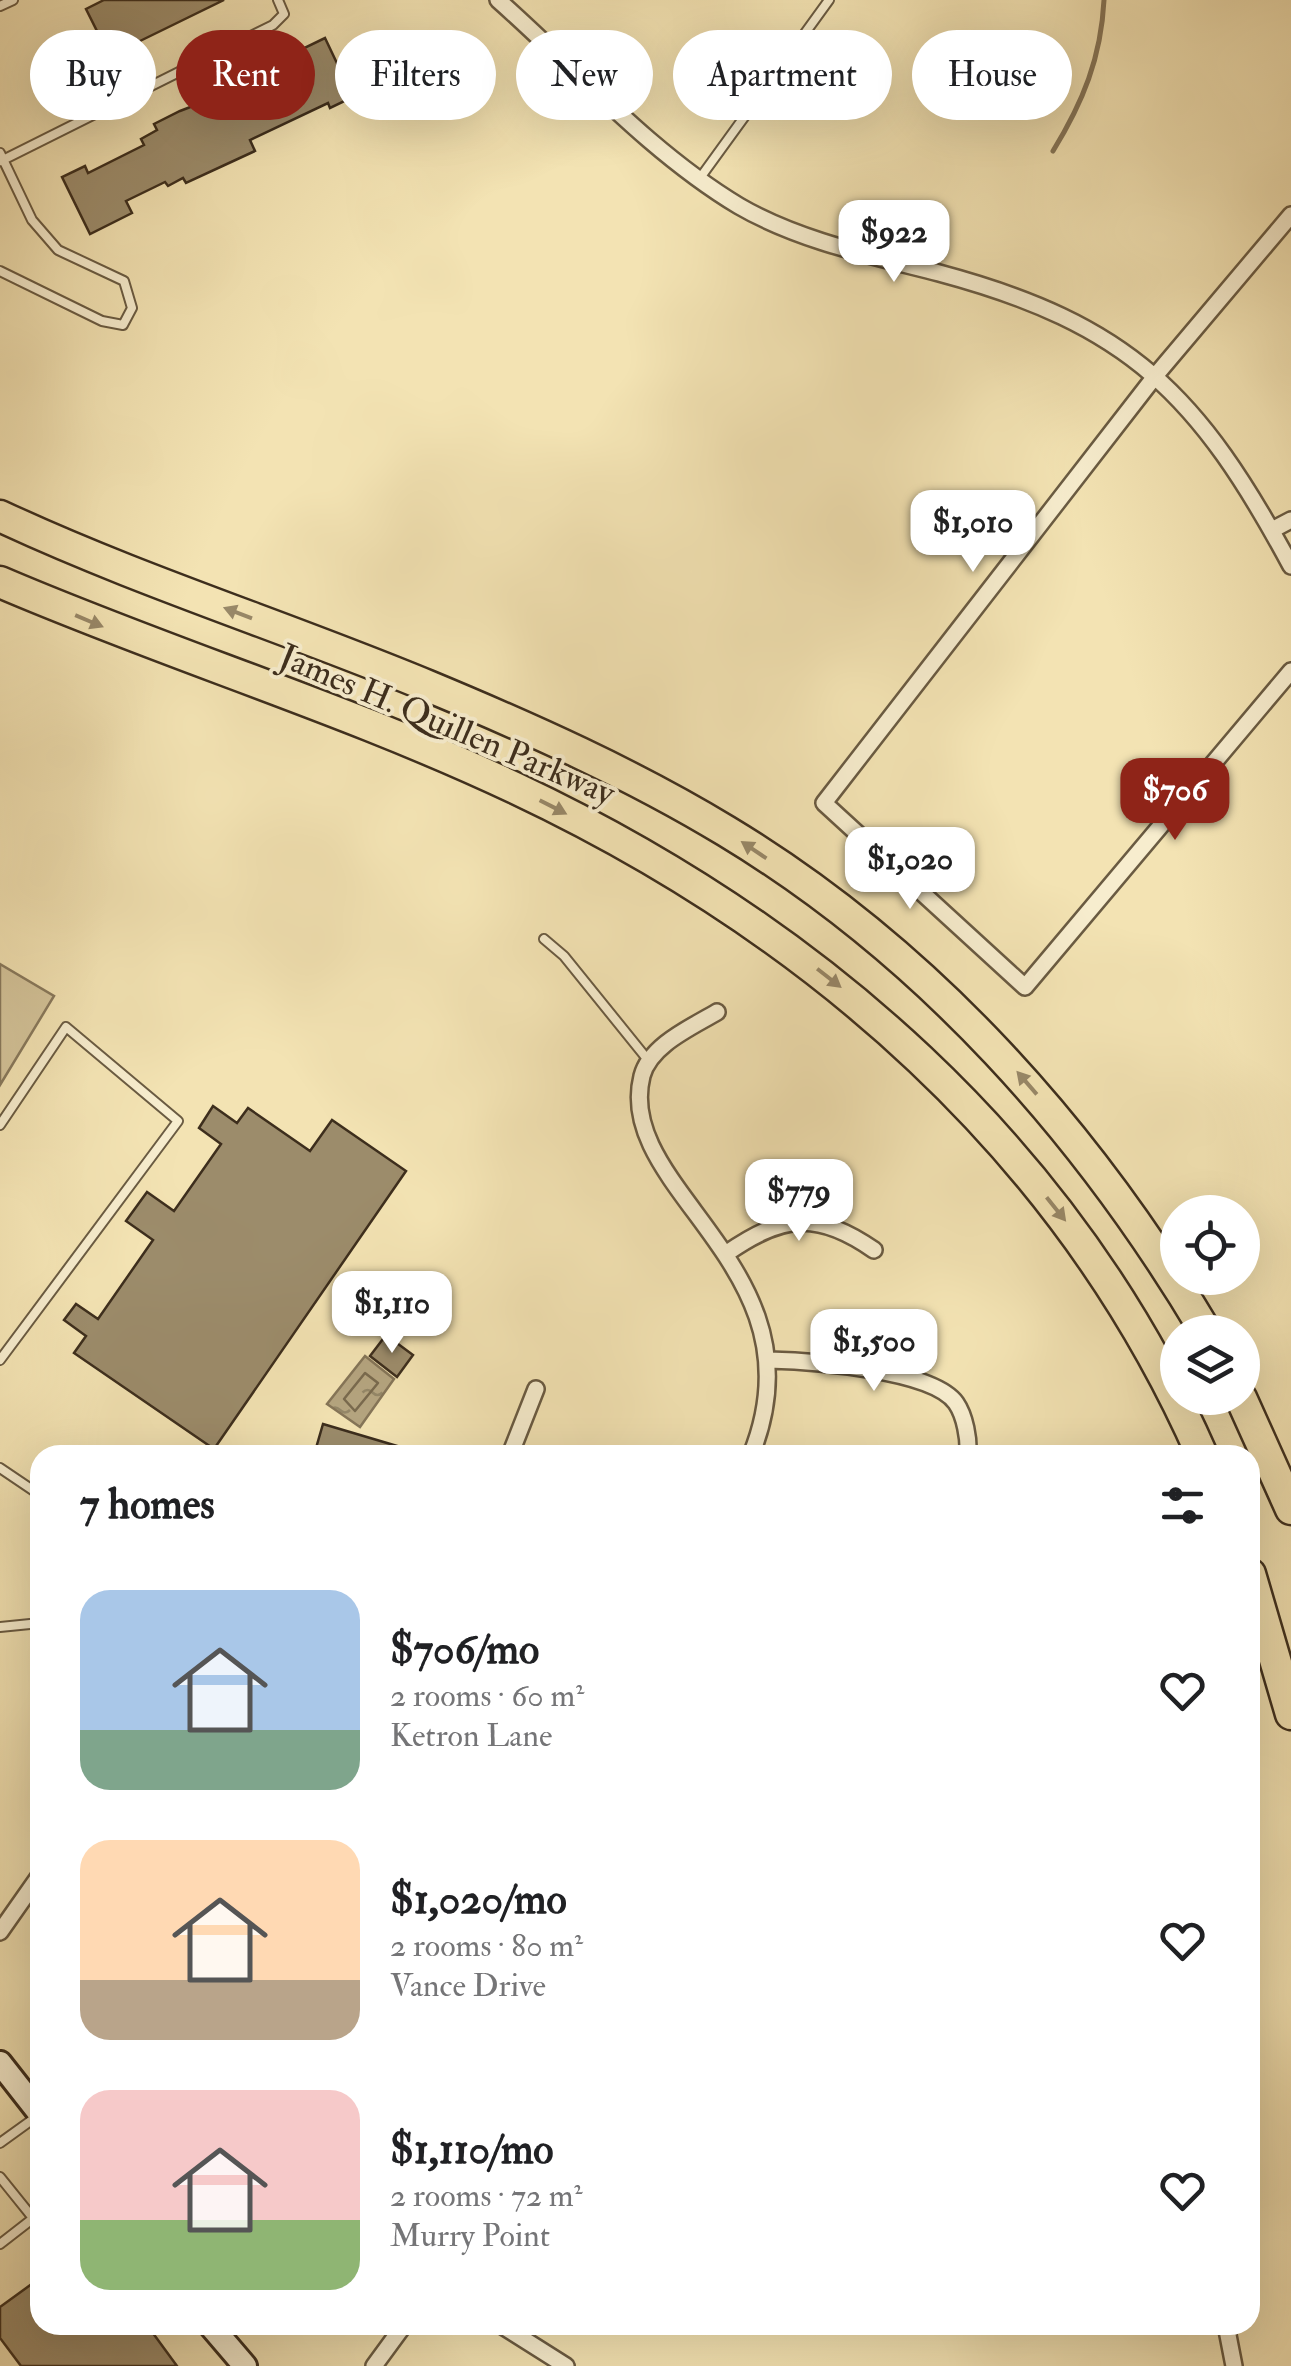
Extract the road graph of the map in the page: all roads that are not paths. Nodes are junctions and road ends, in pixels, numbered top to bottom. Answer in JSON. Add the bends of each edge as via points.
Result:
{"nodes":[{"id":1,"x":13,"y":0,"type":"edge"},
{"id":2,"x":278,"y":0,"type":"edge"},
{"id":3,"x":498,"y":0,"type":"edge"},
{"id":4,"x":830,"y":0,"type":"edge"},
{"id":5,"x":0,"y":6,"type":"edge"},
{"id":6,"x":1,"y":158,"type":"edge"},
{"id":7,"x":700,"y":179,"type":"junction"},
{"id":8,"x":1291,"y":215,"type":"edge"},
{"id":9,"x":0,"y":271,"type":"edge"},
{"id":10,"x":1156,"y":376,"type":"junction"},
{"id":11,"x":0,"y":516,"type":"edge"},
{"id":12,"x":1291,"y":520,"type":"edge"},
{"id":13,"x":1272,"y":530,"type":"junction"},
{"id":14,"x":1291,"y":566,"type":"edge"},
{"id":15,"x":0,"y":582,"type":"edge"},
{"id":16,"x":1291,"y":671,"type":"edge"},
{"id":17,"x":544,"y":939,"type":"dead end"},
{"id":18,"x":717,"y":1012,"type":"dead end"},
{"id":19,"x":650,"y":1062,"type":"junction"},
{"id":20,"x":0,"y":1125,"type":"edge"},
{"id":21,"x":874,"y":1250,"type":"dead end"},
{"id":22,"x":726,"y":1253,"type":"junction"},
{"id":23,"x":1196,"y":1315,"type":"edge"},
{"id":24,"x":0,"y":1360,"type":"edge"},
{"id":25,"x":768,"y":1360,"type":"junction"},
{"id":26,"x":536,"y":1389,"type":"dead end"},
{"id":27,"x":1249,"y":1415,"type":"edge"},
{"id":28,"x":514,"y":1445,"type":"edge"},
{"id":29,"x":755,"y":1445,"type":"edge"},
{"id":30,"x":969,"y":1445,"type":"edge"},
{"id":31,"x":1197,"y":1445,"type":"edge"},
{"id":32,"x":0,"y":1468,"type":"edge"},
{"id":33,"x":30,"y":1488,"type":"edge"},
{"id":34,"x":1291,"y":1509,"type":"edge"},
{"id":35,"x":1260,"y":1608,"type":"edge"},
{"id":36,"x":30,"y":1625,"type":"edge"},
{"id":37,"x":0,"y":1627,"type":"edge"},
{"id":38,"x":1291,"y":1714,"type":"edge"},
{"id":39,"x":30,"y":1890,"type":"edge"},
{"id":40,"x":0,"y":1932,"type":"edge"},
{"id":41,"x":0,"y":2063,"type":"edge"},
{"id":42,"x":30,"y":2101,"type":"edge"},
{"id":43,"x":30,"y":2121,"type":"edge"},
{"id":44,"x":0,"y":2143,"type":"edge"},
{"id":45,"x":0,"y":2177,"type":"edge"},
{"id":46,"x":30,"y":2210,"type":"edge"},
{"id":47,"x":30,"y":2221,"type":"edge"},
{"id":48,"x":0,"y":2244,"type":"edge"},
{"id":49,"x":219,"y":2335,"type":"edge"},
{"id":50,"x":397,"y":2335,"type":"edge"},
{"id":51,"x":517,"y":2335,"type":"edge"},
{"id":52,"x":1228,"y":2335,"type":"edge"},
{"id":53,"x":245,"y":2366,"type":"edge"},
{"id":54,"x":374,"y":2366,"type":"edge"},
{"id":55,"x":566,"y":2366,"type":"edge"},
{"id":56,"x":1234,"y":2366,"type":"edge"}],
"edges":[{"from":1,"to":5,"type":"lane"},
{"from":2,"to":6,"type":"lane","via":[[284,14],[273,25]]},
{"from":3,"to":7,"type":"street"},
{"from":4,"to":7,"type":"lane"},
{"from":6,"to":9,"type":"lane","via":[[32,220],[58,250],[124,282],[132,308],[123,325],[102,321]]},
{"from":7,"to":10,"type":"street","via":[[789,229],[1039,304],[1080,323]]},
{"from":8,"to":10,"type":"street"},
{"from":10,"to":13,"type":"street","via":[[1224,453]]},
{"from":10,"to":16,"type":"street","via":[[824,803],[1025,987]]},
{"from":23,"to":11,"type":"highway","name":"James H. Quillen Parkway","one_way":true,"via":[[1086,1151],[1013,1066],[887,949],[728,832],[562,745],[427,685]]},
{"from":12,"to":13,"type":"street"},
{"from":13,"to":14,"type":"street"},
{"from":15,"to":31,"type":"highway","name":"James H. Quillen Parkway","one_way":true,"via":[[514,787],[662,865],[789,946],[933,1068],[1069,1226],[1128,1315]]},
{"from":17,"to":19,"type":"lane"},
{"from":18,"to":19,"type":"street","via":[[669,1040]]},
{"from":19,"to":22,"type":"street","via":[[642,1074],[640,1108],[648,1141]]},
{"from":20,"to":24,"type":"lane","via":[[66,1027],[178,1121]]},
{"from":21,"to":22,"type":"street","via":[[826,1224],[797,1221],[764,1227]]},
{"from":22,"to":25,"type":"street","via":[[752,1296]]},
{"from":25,"to":29,"type":"street"},
{"from":25,"to":30,"type":"street","via":[[828,1362],[940,1390],[956,1403]]},
{"from":26,"to":28,"type":"street"},
{"from":27,"to":34,"type":"highway"},
{"from":32,"to":33,"type":"lane"},
{"from":35,"to":38,"type":"highway"},
{"from":36,"to":37,"type":"lane"},
{"from":39,"to":40,"type":"street"},
{"from":41,"to":42,"type":"main road"},
{"from":43,"to":44,"type":"lane"},
{"from":45,"to":46,"type":"lane"},
{"from":47,"to":48,"type":"lane"},
{"from":49,"to":53,"type":"main road"},
{"from":50,"to":54,"type":"street"},
{"from":51,"to":55,"type":"street"},
{"from":52,"to":56,"type":"street"}]}
